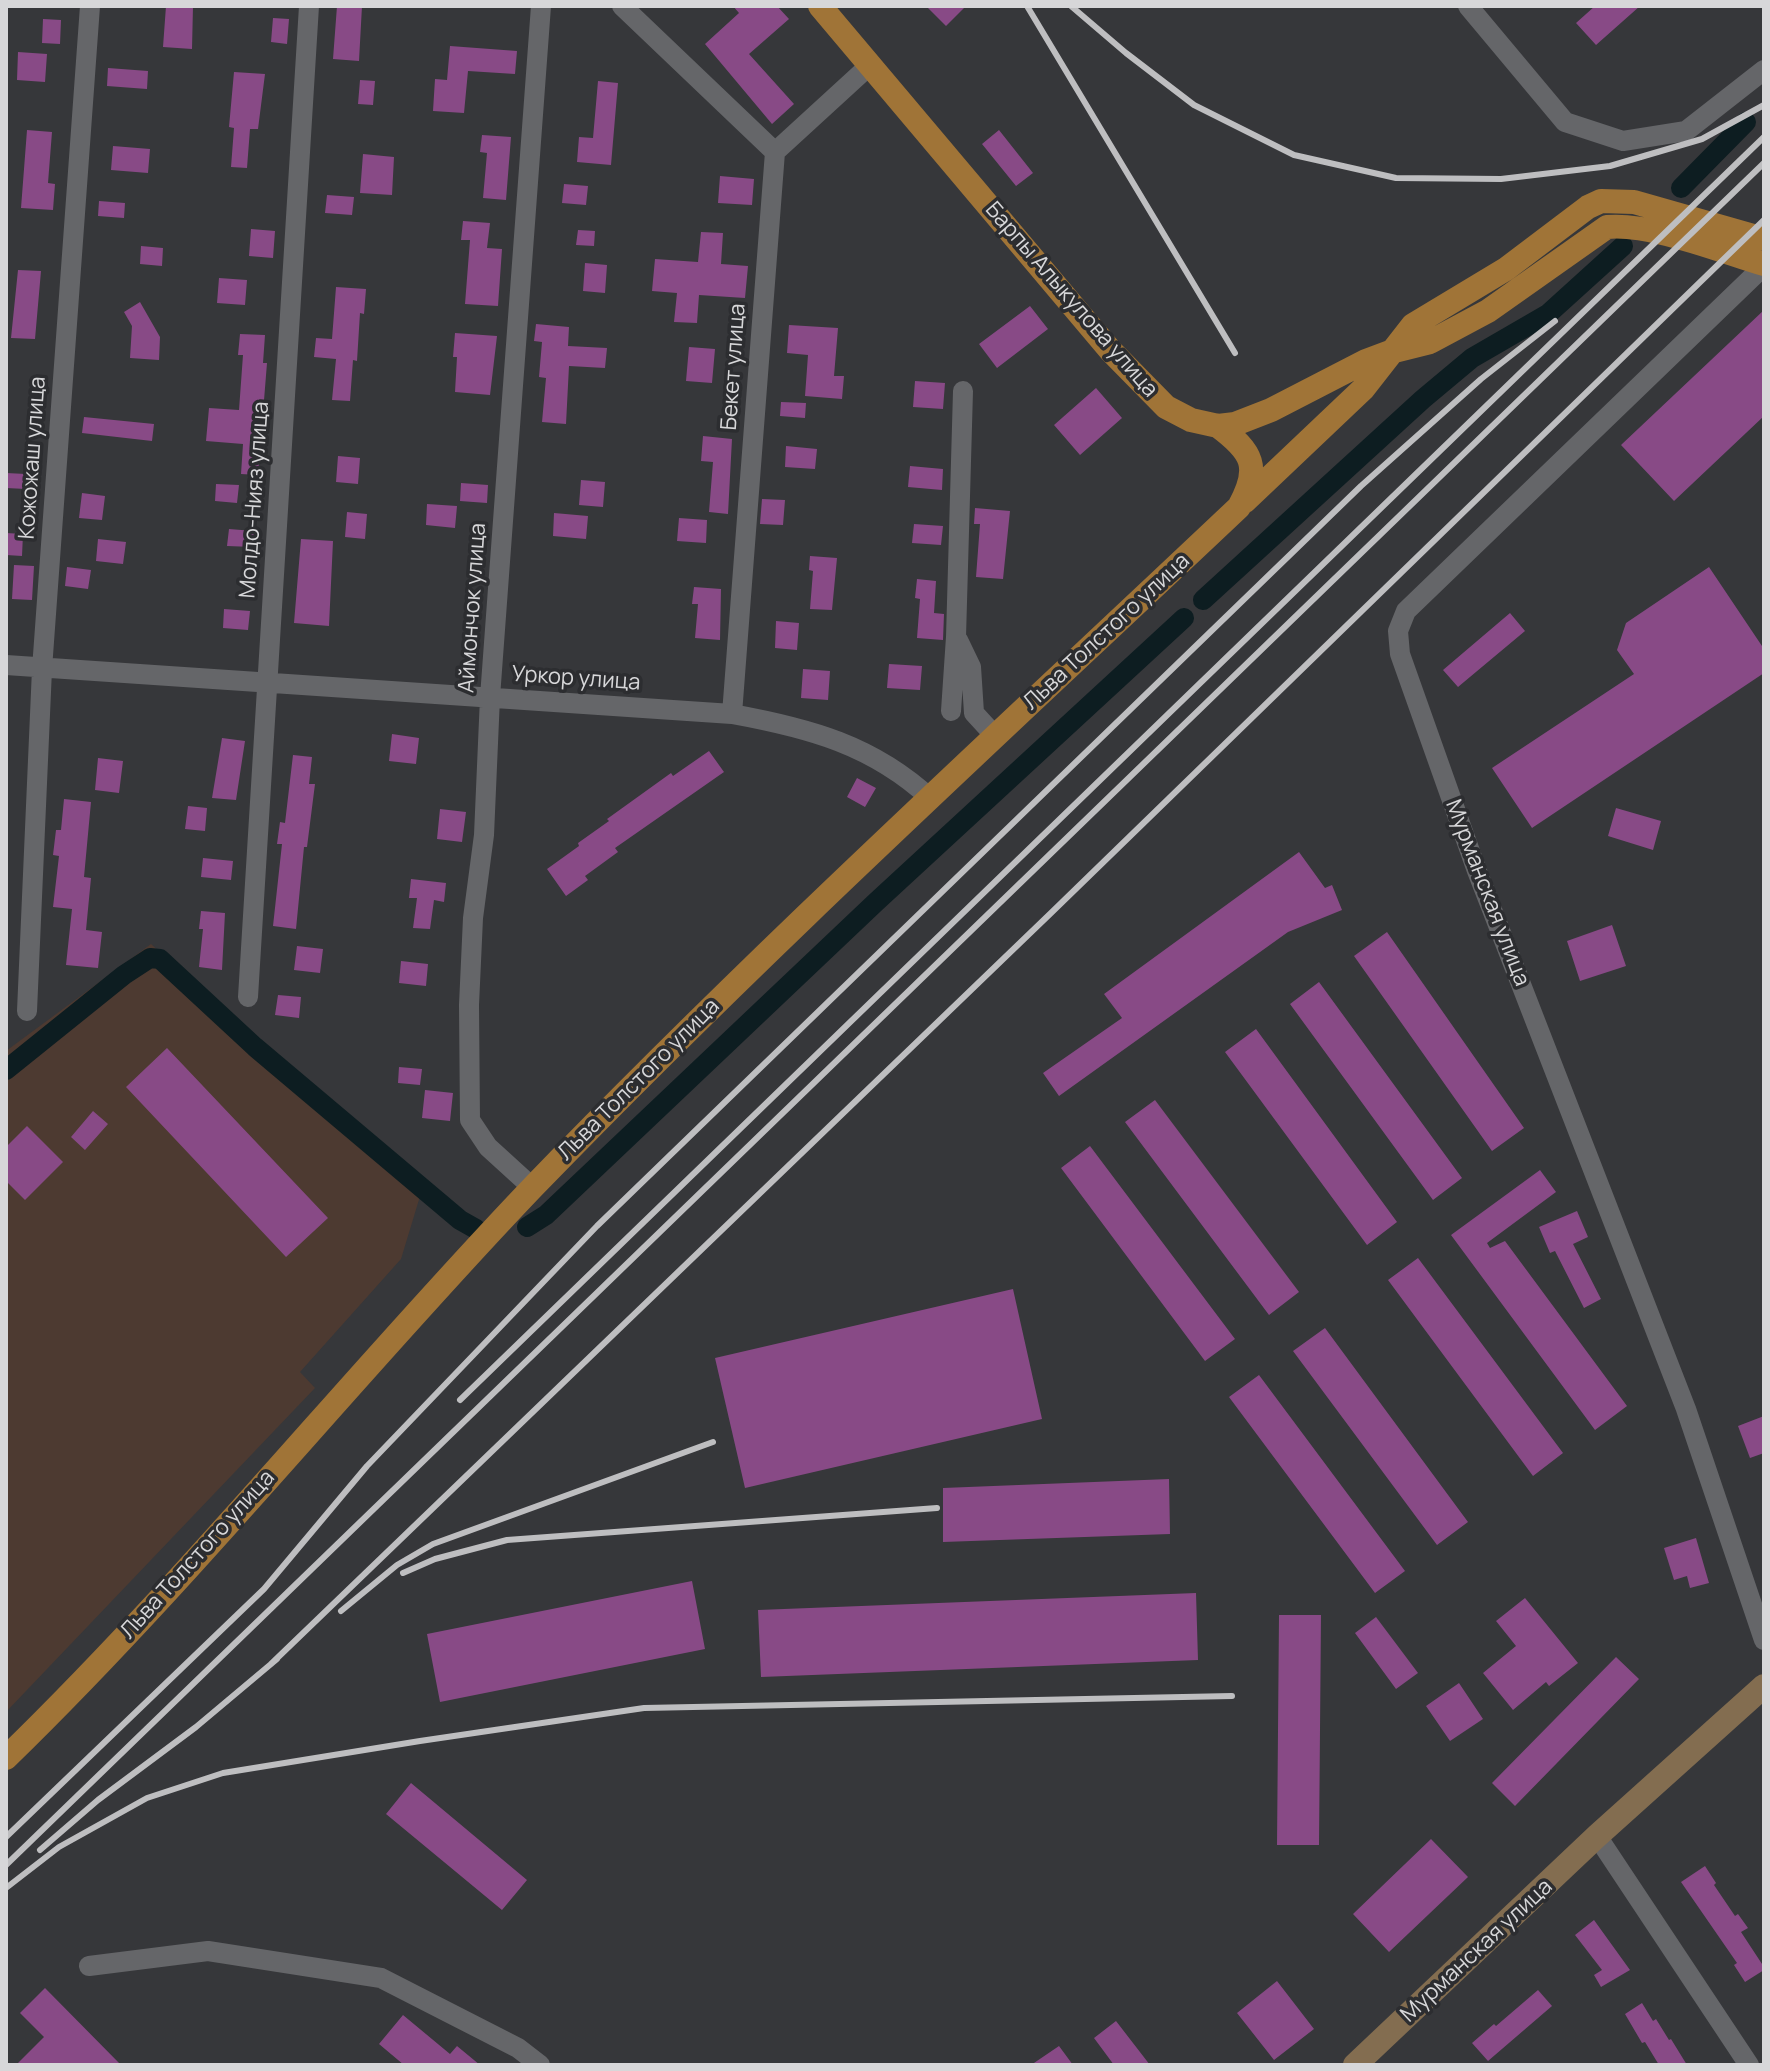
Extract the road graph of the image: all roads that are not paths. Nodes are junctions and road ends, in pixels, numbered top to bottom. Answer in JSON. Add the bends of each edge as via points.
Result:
{"nodes":[{"id":1,"x":90,"y":6,"type":"edge"},
{"id":2,"x":309,"y":6,"type":"edge"},
{"id":3,"x":541,"y":6,"type":"edge"},
{"id":4,"x":622,"y":6,"type":"edge"},
{"id":5,"x":820,"y":6,"type":"edge"},
{"id":6,"x":1468,"y":6,"type":"edge"},
{"id":7,"x":870,"y":65,"type":"junction"},
{"id":8,"x":1764,"y":70,"type":"edge"},
{"id":9,"x":775,"y":152,"type":"junction"},
{"id":10,"x":1764,"y":239,"type":"edge"},
{"id":11,"x":1764,"y":265,"type":"edge"},
{"id":12,"x":1390,"y":352,"type":"junction"},
{"id":13,"x":963,"y":391,"type":"dead end"},
{"id":14,"x":1218,"y":426,"type":"junction"},
{"id":15,"x":1239,"y":507,"type":"junction"},
{"id":16,"x":956,"y":637,"type":"junction"},
{"id":17,"x":6,"y":665,"type":"edge"},
{"id":18,"x":42,"y":669,"type":"junction"},
{"id":19,"x":267,"y":683,"type":"junction"},
{"id":20,"x":490,"y":697,"type":"junction"},
{"id":21,"x":951,"y":711,"type":"dead end"},
{"id":22,"x":732,"y":714,"type":"junction"},
{"id":23,"x":996,"y":737,"type":"junction"},
{"id":24,"x":931,"y":799,"type":"junction"},
{"id":25,"x":248,"y":997,"type":"dead end"},
{"id":26,"x":27,"y":1011,"type":"dead end"},
{"id":27,"x":533,"y":1188,"type":"junction"},
{"id":28,"x":1764,"y":1640,"type":"edge"},
{"id":29,"x":1764,"y":1686,"type":"edge"},
{"id":30,"x":6,"y":1758,"type":"edge"},
{"id":31,"x":1597,"y":1836,"type":"junction"},
{"id":32,"x":89,"y":1966,"type":"dead end"},
{"id":33,"x":540,"y":2065,"type":"edge"},
{"id":34,"x":1355,"y":2065,"type":"edge"},
{"id":35,"x":1749,"y":2065,"type":"edge"}],
"edges":[{"from":1,"to":18,"type":"street","name":"Кожожаш улица"},
{"from":2,"to":19,"type":"street","name":"Молдо-Нияз улица"},
{"from":3,"to":20,"type":"street","name":"Аймончок улица"},
{"from":4,"to":9,"type":"street"},
{"from":5,"to":7,"type":"main road","name":"Барпы Алыкулова улица"},
{"from":6,"to":8,"type":"street","via":[[1565,122],[1623,141],[1686,131]]},
{"from":7,"to":9,"type":"street"},
{"from":7,"to":14,"type":"main road","name":"Барпы Алыкулова улица","via":[[1135,377],[1179,415]]},
{"from":9,"to":22,"type":"street","name":"Бекет улица"},
{"from":10,"to":12,"type":"main road","via":[[1647,205],[1601,201],[1488,281],[1413,325]]},
{"from":11,"to":12,"type":"main road","via":[[1662,234],[1607,227],[1488,311],[1430,342]]},
{"from":11,"to":28,"type":"street","name":"Мурманская улица","via":[[1406,611],[1398,631],[1400,654],[1477,871],[1682,1398]]},
{"from":12,"to":14,"type":"main road","via":[[1271,410]]},
{"from":12,"to":15,"type":"main road","via":[[1363,389]]},
{"from":13,"to":16,"type":"street"},
{"from":14,"to":15,"type":"main road","name":"Льва Толстого улица","via":[[1250,457],[1250,487]]},
{"from":15,"to":23,"type":"main road","name":"Льва Толстого улица"},
{"from":16,"to":21,"type":"street"},
{"from":16,"to":23,"type":"street","via":[[971,667],[974,713]]},
{"from":17,"to":18,"type":"street","name":"Уркор улица"},
{"from":18,"to":19,"type":"street","name":"Уркор улица"},
{"from":18,"to":26,"type":"street","name":"Кожожаш улица"},
{"from":19,"to":20,"type":"street","name":"Уркор улица"},
{"from":19,"to":25,"type":"street","name":"Молдо-Нияз улица"},
{"from":20,"to":22,"type":"street","name":"Уркор улица"},
{"from":20,"to":27,"type":"street","name":"Аймончок улица","via":[[484,835],[472,932],[470,1120],[477,1134]]},
{"from":22,"to":24,"type":"street","name":"Уркор улица","via":[[828,736],[908,778]]},
{"from":23,"to":24,"type":"main road","name":"Льва Толстого улица"},
{"from":24,"to":27,"type":"main road","name":"Льва Толстого улица","via":[[726,993]]},
{"from":27,"to":30,"type":"main road","name":"Льва Толстого улица","via":[[158,1602]]},
{"from":29,"to":31,"type":"street","name":"Мурманская улица"},
{"from":31,"to":34,"type":"street","name":"Мурманская улица"},
{"from":31,"to":35,"type":"street"},
{"from":32,"to":33,"type":"street","via":[[208,1951],[381,1978],[518,2048]]}]}
